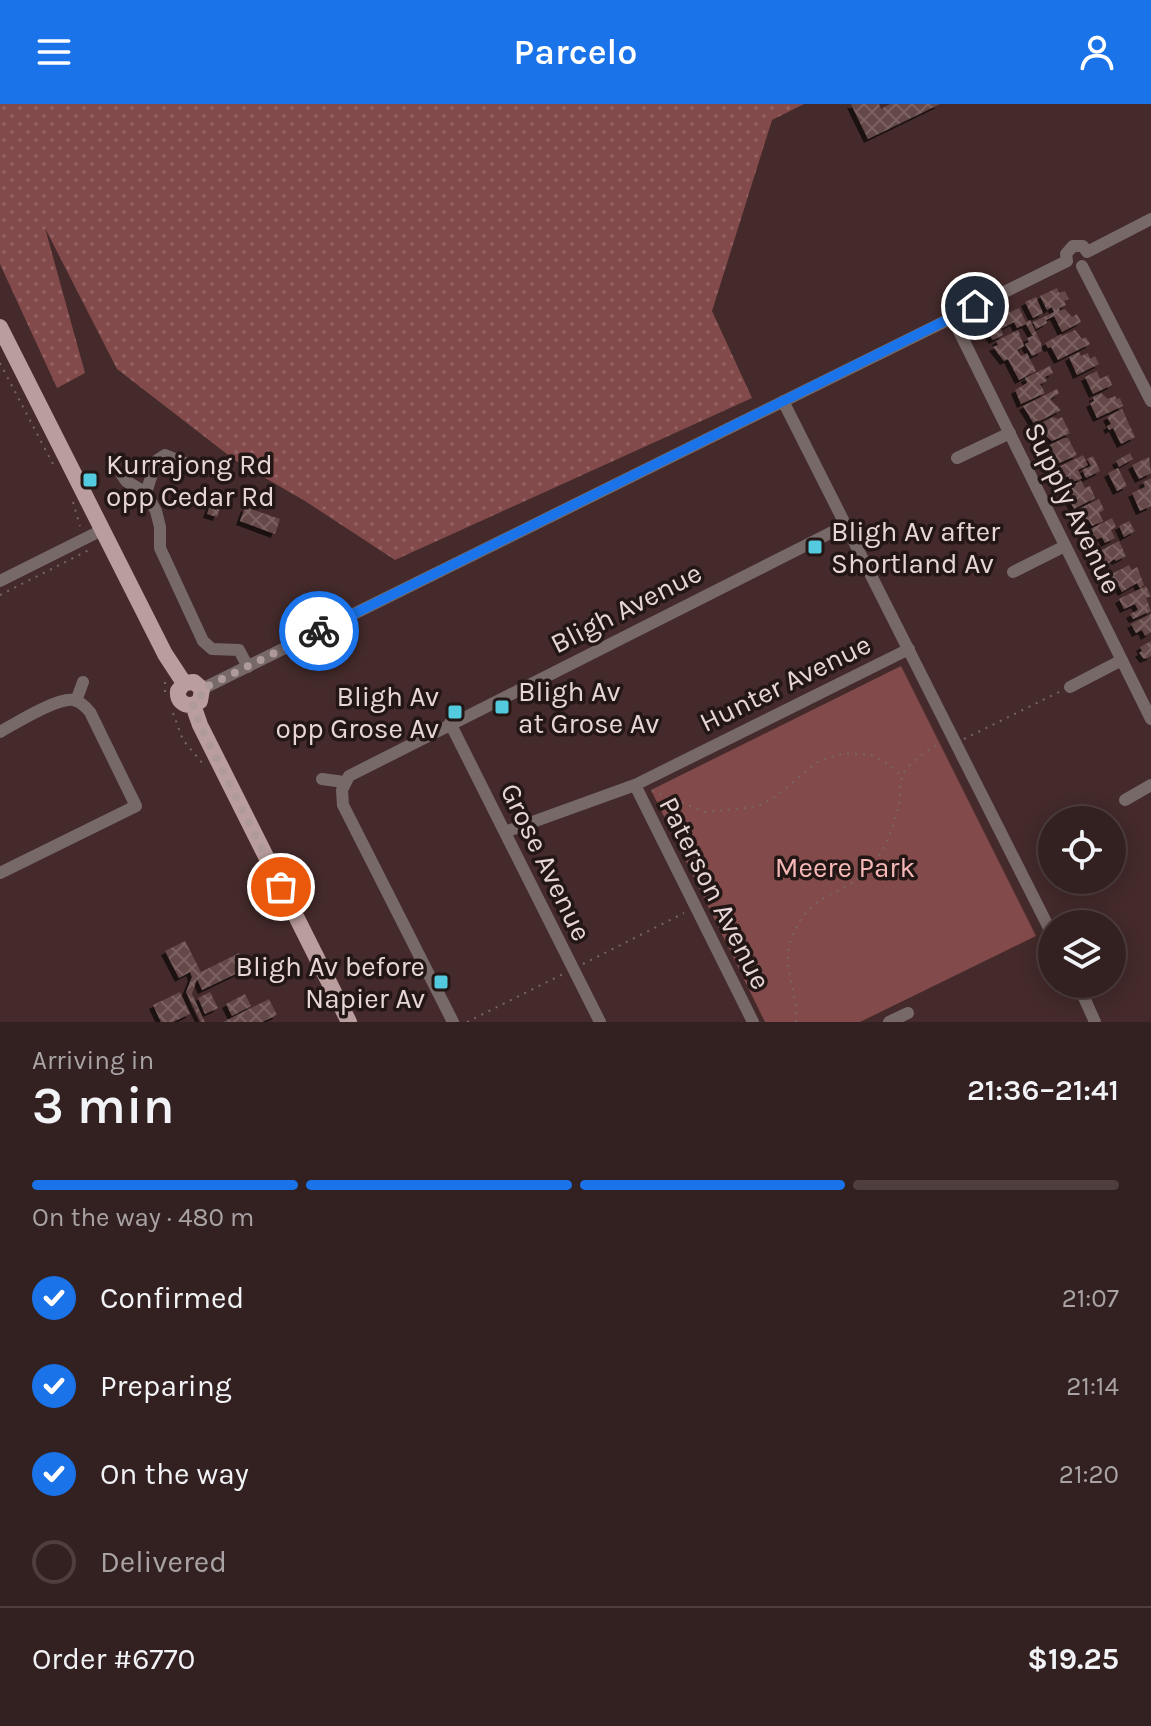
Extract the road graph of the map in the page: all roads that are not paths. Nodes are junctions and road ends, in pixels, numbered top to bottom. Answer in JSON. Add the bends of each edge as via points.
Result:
{"nodes":[{"id":1,"x":1151,"y":219,"type":"edge"},
{"id":2,"x":1087,"y":252,"type":"junction"},
{"id":3,"x":1067,"y":261,"type":"junction"},
{"id":4,"x":1082,"y":266,"type":"junction"},
{"id":5,"x":952,"y":317,"type":"junction"},
{"id":6,"x":0,"y":327,"type":"edge"},
{"id":7,"x":1145,"y":377,"type":"edge"},
{"id":8,"x":783,"y":401,"type":"junction"},
{"id":9,"x":1151,"y":401,"type":"edge"},
{"id":10,"x":1010,"y":433,"type":"junction"},
{"id":11,"x":957,"y":458,"type":"dead end"},
{"id":12,"x":185,"y":463,"type":"dead end"},
{"id":13,"x":122,"y":475,"type":"dead end"},
{"id":14,"x":146,"y":493,"type":"junction"},
{"id":15,"x":846,"y":525,"type":"junction"},
{"id":16,"x":102,"y":530,"type":"junction"},
{"id":17,"x":1065,"y":546,"type":"junction"},
{"id":18,"x":1013,"y":572,"type":"dead end"},
{"id":19,"x":0,"y":581,"type":"edge"},
{"id":20,"x":909,"y":649,"type":"junction"},
{"id":21,"x":1122,"y":660,"type":"junction"},
{"id":22,"x":248,"y":667,"type":"junction"},
{"id":23,"x":83,"y":682,"type":"dead end"},
{"id":24,"x":184,"y":683,"type":"junction"},
{"id":25,"x":1070,"y":687,"type":"road end"},
{"id":26,"x":202,"y":689,"type":"junction"},
{"id":27,"x":76,"y":701,"type":"junction"},
{"id":28,"x":193,"y":705,"type":"junction"},
{"id":29,"x":1151,"y":719,"type":"edge"},
{"id":30,"x":450,"y":723,"type":"junction"},
{"id":31,"x":0,"y":732,"type":"edge"},
{"id":32,"x":322,"y":779,"type":"dead end"},
{"id":33,"x":344,"y":782,"type":"junction"},
{"id":34,"x":635,"y":785,"type":"junction"},
{"id":35,"x":1151,"y":785,"type":"edge"},
{"id":36,"x":1125,"y":800,"type":"dead end"},
{"id":37,"x":505,"y":832,"type":"junction"},
{"id":38,"x":0,"y":873,"type":"edge"},
{"id":39,"x":1040,"y":910,"type":"edge"},
{"id":40,"x":1084,"y":998,"type":"edge"},
{"id":41,"x":908,"y":1013,"type":"dead end"},
{"id":42,"x":349,"y":1022,"type":"edge"},
{"id":43,"x":453,"y":1022,"type":"edge"},
{"id":44,"x":600,"y":1022,"type":"edge"},
{"id":45,"x":753,"y":1022,"type":"edge"},
{"id":46,"x":889,"y":1022,"type":"edge"},
{"id":47,"x":1095,"y":1022,"type":"edge"}],
"edges":[{"from":1,"to":2,"type":"street"},
{"from":2,"to":3,"type":"street","via":[[1073,246]]},
{"from":2,"to":4,"type":"street"},
{"from":3,"to":4,"type":"street"},
{"from":3,"to":5,"type":"street"},
{"from":4,"to":7,"type":"street"},
{"from":5,"to":8,"type":"street"},
{"from":5,"to":10,"type":"street","name":"Supply Avenue"},
{"from":6,"to":16,"type":"main road"},
{"from":7,"to":9,"type":"street"},
{"from":8,"to":15,"type":"street"},
{"from":8,"to":22,"type":"street"},
{"from":10,"to":11,"type":"street"},
{"from":10,"to":17,"type":"street","name":"Supply Avenue"},
{"from":12,"to":14,"type":"street","via":[[165,455],[156,461]]},
{"from":13,"to":14,"type":"street"},
{"from":14,"to":22,"type":"street","via":[[160,521],[160,548],[203,641],[212,649],[239,650]]},
{"from":15,"to":20,"type":"street"},
{"from":15,"to":30,"type":"street","name":"Bligh Avenue"},
{"from":16,"to":19,"type":"street"},
{"from":16,"to":24,"type":"main road"},
{"from":17,"to":18,"type":"street"},
{"from":17,"to":21,"type":"street","name":"Supply Avenue"},
{"from":20,"to":34,"type":"street","name":"Hunter Avenue"},
{"from":20,"to":39,"type":"street"},
{"from":21,"to":25,"type":"street"},
{"from":21,"to":29,"type":"street","name":"Supply Avenue"},
{"from":22,"to":26,"type":"street"},
{"from":23,"to":27,"type":"street"},
{"from":24,"to":26,"type":"main road","via":[[194,682]]},
{"from":24,"to":28,"type":"main road","via":[[179,699]]},
{"from":26,"to":28,"type":"main road","via":[[200,701]]},
{"from":27,"to":31,"type":"street","via":[[59,702]]},
{"from":27,"to":38,"type":"street","via":[[90,712],[136,806]]},
{"from":28,"to":42,"type":"main road"},
{"from":30,"to":33,"type":"street","name":"Bligh Avenue","via":[[355,771]]},
{"from":30,"to":37,"type":"street","name":"Grose Avenue"},
{"from":32,"to":33,"type":"street"},
{"from":33,"to":43,"type":"street","via":[[343,805]]},
{"from":34,"to":37,"type":"street","name":"Hunter Avenue"},
{"from":34,"to":45,"type":"street","name":"Paterson Avenue"},
{"from":35,"to":36,"type":"street"},
{"from":37,"to":44,"type":"street","name":"Grose Avenue"},
{"from":40,"to":47,"type":"street"},
{"from":41,"to":46,"type":"street"}]}
